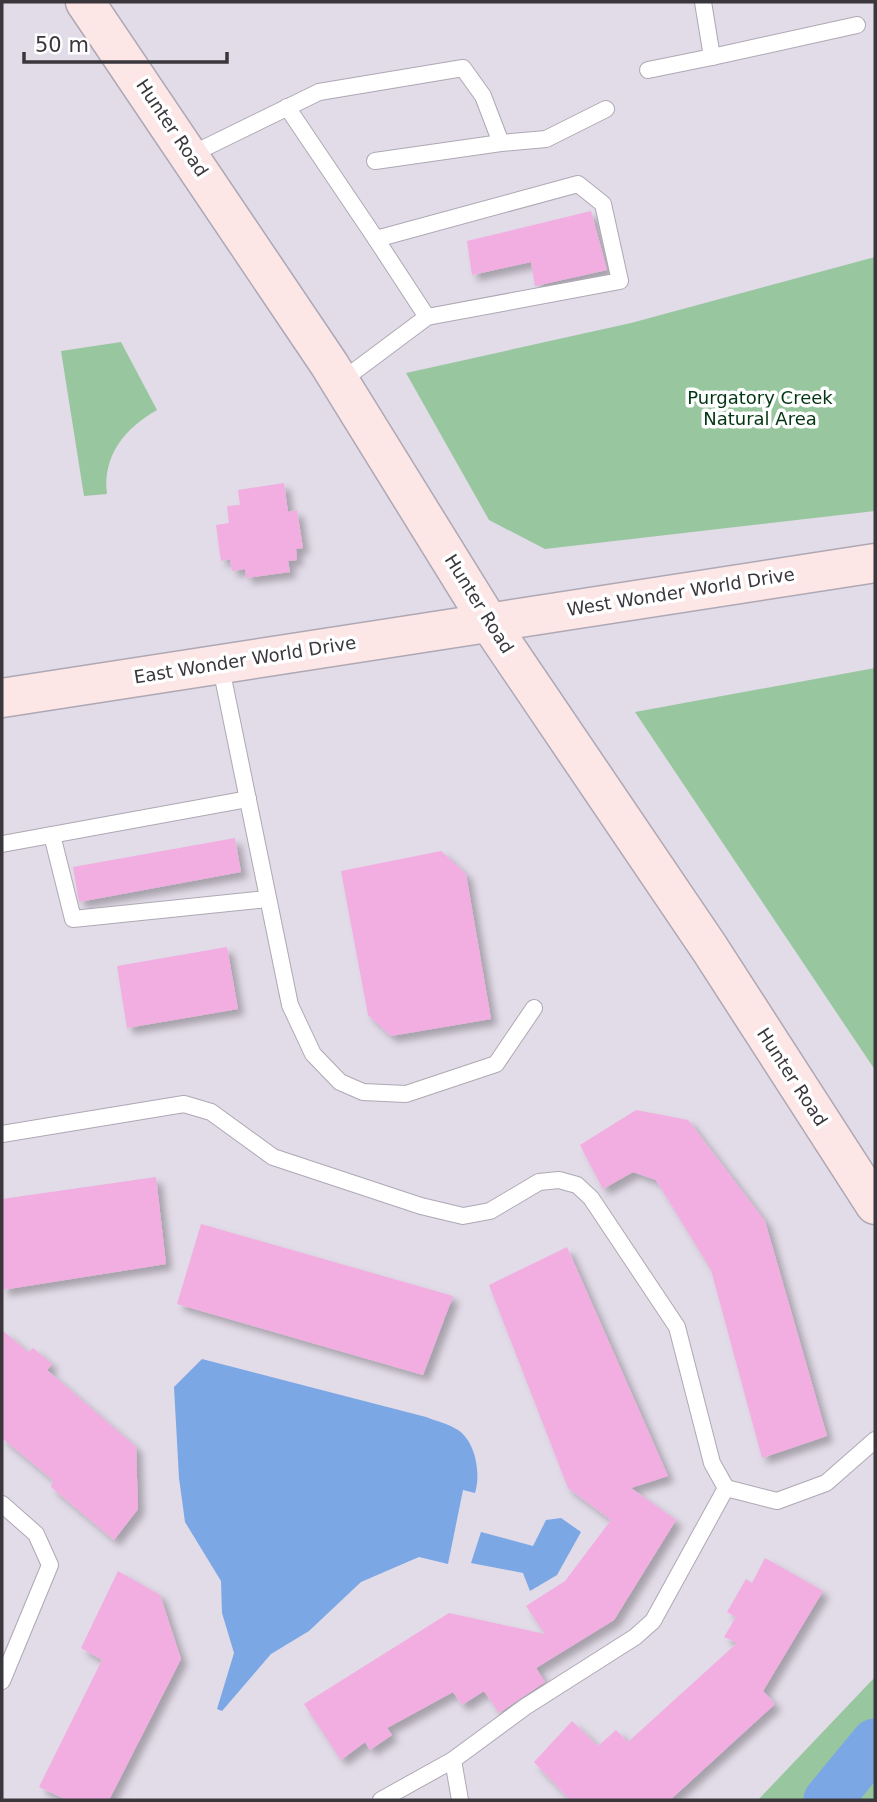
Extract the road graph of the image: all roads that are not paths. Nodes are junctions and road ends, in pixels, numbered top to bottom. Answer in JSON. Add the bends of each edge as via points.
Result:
{"nodes":[{"id":1,"x":85,"y":2,"type":"edge"},
{"id":2,"x":703,"y":2,"type":"edge"},
{"id":3,"x":857,"y":25,"type":"dead end"},
{"id":4,"x":712,"y":57,"type":"junction"},
{"id":5,"x":648,"y":71,"type":"dead end"},
{"id":6,"x":287,"y":107,"type":"junction"},
{"id":7,"x":606,"y":109,"type":"dead end"},
{"id":8,"x":501,"y":143,"type":"junction"},
{"id":9,"x":190,"y":155,"type":"junction"},
{"id":10,"x":375,"y":161,"type":"dead end"},
{"id":11,"x":376,"y":239,"type":"junction"},
{"id":12,"x":427,"y":317,"type":"junction"},
{"id":13,"x":340,"y":382,"type":"junction"},
{"id":14,"x":875,"y":563,"type":"edge"},
{"id":15,"x":488,"y":621,"type":"junction"},
{"id":16,"x":220,"y":663,"type":"junction"},
{"id":17,"x":2,"y":698,"type":"edge"},
{"id":18,"x":248,"y":799,"type":"junction"},
{"id":19,"x":52,"y":835,"type":"junction"},
{"id":20,"x":2,"y":844,"type":"edge"},
{"id":21,"x":267,"y":899,"type":"junction"},
{"id":22,"x":534,"y":1008,"type":"dead end"},
{"id":23,"x":2,"y":1134,"type":"edge"},
{"id":24,"x":875,"y":1205,"type":"edge"},
{"id":25,"x":875,"y":1440,"type":"edge"},
{"id":26,"x":726,"y":1488,"type":"junction"},
{"id":27,"x":2,"y":1504,"type":"edge"},
{"id":28,"x":2,"y":1681,"type":"edge"},
{"id":29,"x":453,"y":1760,"type":"junction"},
{"id":30,"x":382,"y":1800,"type":"edge"},
{"id":31,"x":460,"y":1800,"type":"edge"}],
"edges":[{"from":1,"to":9,"type":"main road","name":"Hunter Road"},
{"from":2,"to":4,"type":"lane"},
{"from":3,"to":4,"type":"lane"},
{"from":4,"to":5,"type":"lane"},
{"from":6,"to":8,"type":"lane","via":[[319,92],[463,68],[483,96]]},
{"from":6,"to":9,"type":"lane"},
{"from":6,"to":11,"type":"lane"},
{"from":7,"to":8,"type":"lane","via":[[546,139]]},
{"from":8,"to":10,"type":"lane"},
{"from":9,"to":13,"type":"main road","name":"Hunter Road"},
{"from":11,"to":12,"type":"lane"},
{"from":11,"to":12,"type":"lane","via":[[578,184],[603,204],[620,281]]},
{"from":12,"to":13,"type":"lane"},
{"from":13,"to":15,"type":"main road","name":"Hunter Road"},
{"from":14,"to":15,"type":"main road","name":"West Wonder World Drive"},
{"from":15,"to":16,"type":"main road","name":"East Wonder World Drive"},
{"from":15,"to":24,"type":"main road","name":"Hunter Road","via":[[710,949]]},
{"from":16,"to":17,"type":"main road","name":"East Wonder World Drive"},
{"from":16,"to":18,"type":"lane"},
{"from":18,"to":19,"type":"lane"},
{"from":18,"to":21,"type":"lane"},
{"from":19,"to":20,"type":"lane"},
{"from":19,"to":21,"type":"lane","via":[[73,919]]},
{"from":21,"to":22,"type":"lane","via":[[290,1005],[313,1054],[340,1082],[363,1092],[406,1094],[496,1064]]},
{"from":23,"to":26,"type":"lane","via":[[184,1104],[211,1112],[273,1157],[463,1216],[490,1211],[539,1182],[559,1180],[577,1185],[591,1198],[677,1327],[712,1463]]},
{"from":25,"to":26,"type":"lane","via":[[826,1483],[777,1501]]},
{"from":26,"to":29,"type":"lane","via":[[653,1621]]},
{"from":27,"to":28,"type":"lane","via":[[36,1534],[50,1565]]},
{"from":29,"to":30,"type":"lane"},
{"from":29,"to":31,"type":"lane"}]}
